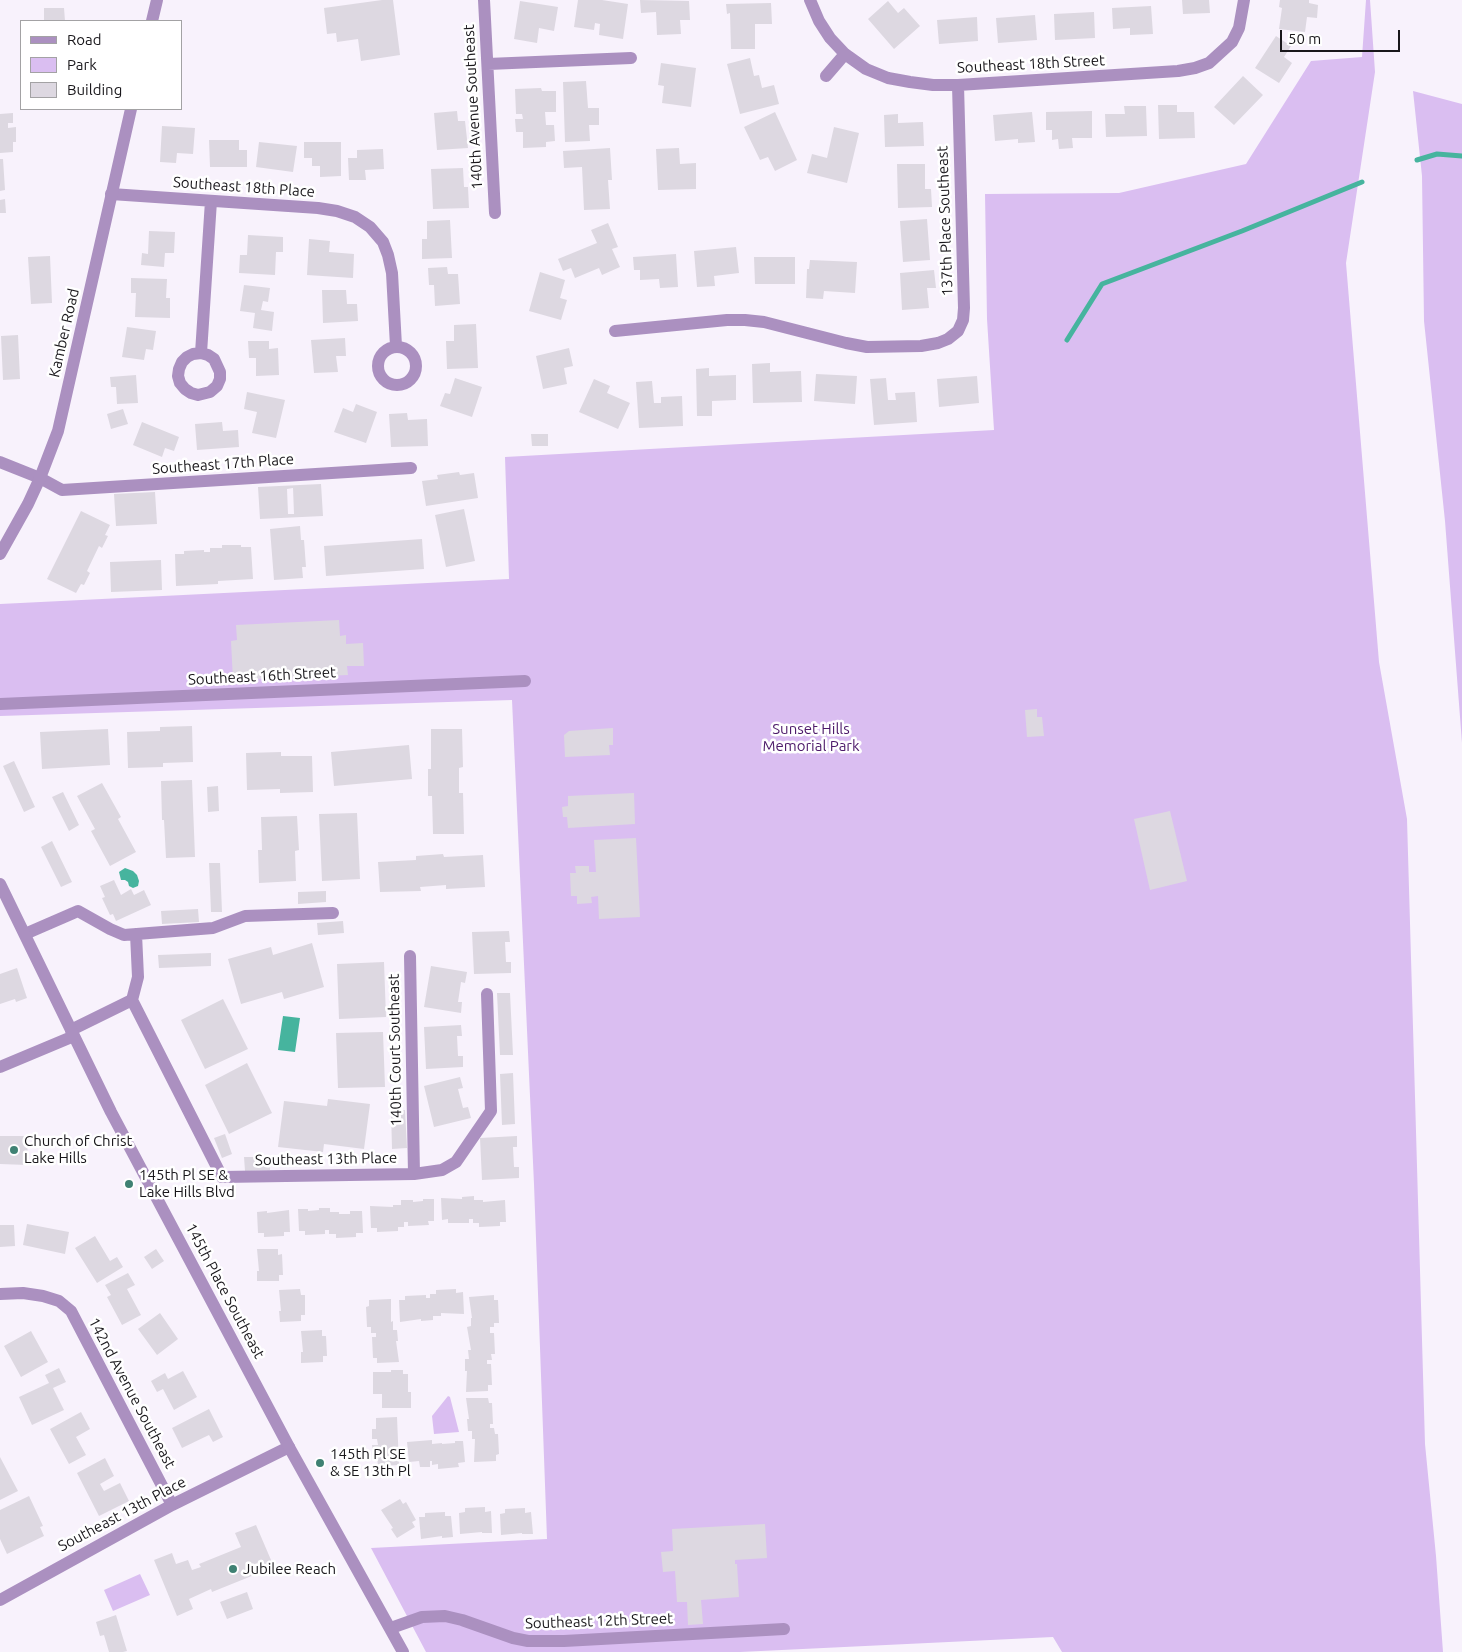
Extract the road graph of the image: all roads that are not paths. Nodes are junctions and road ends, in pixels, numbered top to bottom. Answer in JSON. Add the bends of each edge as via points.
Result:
{"nodes":[{"id":1,"x":157,"y":0,"type":"edge"},
{"id":2,"x":484,"y":0,"type":"edge"},
{"id":3,"x":810,"y":0,"type":"edge"},
{"id":4,"x":1244,"y":0,"type":"edge"},
{"id":5,"x":152,"y":20,"type":"edge"},
{"id":6,"x":845,"y":54,"type":"junction"},
{"id":7,"x":631,"y":58,"type":"dead end"},
{"id":8,"x":488,"y":64,"type":"junction"},
{"id":9,"x":826,"y":76,"type":"dead end"},
{"id":10,"x":958,"y":85,"type":"junction"},
{"id":11,"x":131,"y":110,"type":"edge"},
{"id":12,"x":111,"y":194,"type":"junction"},
{"id":13,"x":211,"y":201,"type":"junction"},
{"id":14,"x":495,"y":213,"type":"dead end"},
{"id":15,"x":615,"y":331,"type":"dead end"},
{"id":16,"x":396,"y":346,"type":"dead end"},
{"id":17,"x":201,"y":353,"type":"dead end"},
{"id":18,"x":0,"y":462,"type":"edge"},
{"id":19,"x":412,"y":468,"type":"dead end"},
{"id":20,"x":40,"y":478,"type":"junction"},
{"id":21,"x":0,"y":554,"type":"edge"},
{"id":22,"x":525,"y":681,"type":"dead end"},
{"id":23,"x":0,"y":704,"type":"edge"},
{"id":24,"x":0,"y":884,"type":"edge"},
{"id":25,"x":333,"y":913,"type":"dead end"},
{"id":26,"x":25,"y":934,"type":"junction"},
{"id":27,"x":136,"y":934,"type":"junction"},
{"id":28,"x":410,"y":956,"type":"dead end"},
{"id":29,"x":487,"y":994,"type":"dead end"},
{"id":30,"x":132,"y":1000,"type":"junction"},
{"id":31,"x":72,"y":1033,"type":"junction"},
{"id":32,"x":0,"y":1067,"type":"edge"},
{"id":33,"x":414,"y":1174,"type":"junction"},
{"id":34,"x":0,"y":1294,"type":"edge"},
{"id":35,"x":289,"y":1447,"type":"junction"},
{"id":36,"x":172,"y":1504,"type":"junction"},
{"id":37,"x":0,"y":1600,"type":"edge"},
{"id":38,"x":391,"y":1628,"type":"junction"},
{"id":39,"x":784,"y":1629,"type":"dead end"},
{"id":40,"x":403,"y":1652,"type":"edge"}],
"edges":[{"from":1,"to":5,"type":"street"},
{"from":2,"to":8,"type":"street","name":"140th Avenue Southeast"},
{"from":3,"to":6,"type":"street","name":"Southeast 18th Street","via":[[824,29]]},
{"from":4,"to":10,"type":"street","name":"Southeast 18th Street","via":[[1239,28],[1232,42],[1209,63],[1178,71]]},
{"from":6,"to":9,"type":"street"},
{"from":6,"to":10,"type":"street","name":"Southeast 18th Street","via":[[866,69],[888,78]]},
{"from":7,"to":8,"type":"street"},
{"from":8,"to":14,"type":"street","name":"140th Avenue Southeast"},
{"from":10,"to":15,"type":"street","name":"137th Place Southeast","via":[[964,308],[958,331],[948,339],[921,346],[867,347],[745,320]]},
{"from":11,"to":12,"type":"street","name":"Kamber Road"},
{"from":12,"to":13,"type":"street","name":"Southeast 18th Place"},
{"from":12,"to":20,"type":"street","name":"Kamber Road","via":[[58,432]]},
{"from":13,"to":16,"type":"street","name":"Southeast 18th Place","via":[[337,211],[370,227],[383,242],[392,273]]},
{"from":13,"to":17,"type":"street"},
{"from":18,"to":20,"type":"street","name":"Southeast 17th Place"},
{"from":19,"to":20,"type":"street","name":"Southeast 17th Place","via":[[62,490]]},
{"from":20,"to":21,"type":"street","name":"Kamber Road"},
{"from":22,"to":23,"type":"street","name":"Southeast 16th Street"},
{"from":24,"to":26,"type":"street","name":"145th Place Southeast"},
{"from":25,"to":27,"type":"street","via":[[245,916],[213,928]]},
{"from":26,"to":27,"type":"street","via":[[78,911],[124,935]]},
{"from":26,"to":31,"type":"street","name":"145th Place Southeast"},
{"from":27,"to":30,"type":"street","via":[[138,977]]},
{"from":28,"to":33,"type":"street","name":"140th Court Southeast"},
{"from":29,"to":33,"type":"street","name":"Southeast 13th Place","via":[[491,1111],[456,1162],[442,1170]]},
{"from":30,"to":31,"type":"street"},
{"from":30,"to":33,"type":"street","name":"Southeast 13th Place","via":[[222,1177]]},
{"from":31,"to":32,"type":"street"},
{"from":31,"to":35,"type":"street","name":"145th Place Southeast"},
{"from":34,"to":36,"type":"street","name":"142nd Avenue Southeast","via":[[43,1296],[59,1301],[71,1311]]},
{"from":35,"to":36,"type":"street","name":"Southeast 13th Place"},
{"from":35,"to":38,"type":"street","name":"145th Place Southeast"},
{"from":36,"to":37,"type":"street","name":"Southeast 13th Place"},
{"from":38,"to":39,"type":"street","name":"Southeast 12th Street","via":[[422,1617],[445,1616],[528,1641]]},
{"from":38,"to":40,"type":"street"}]}
